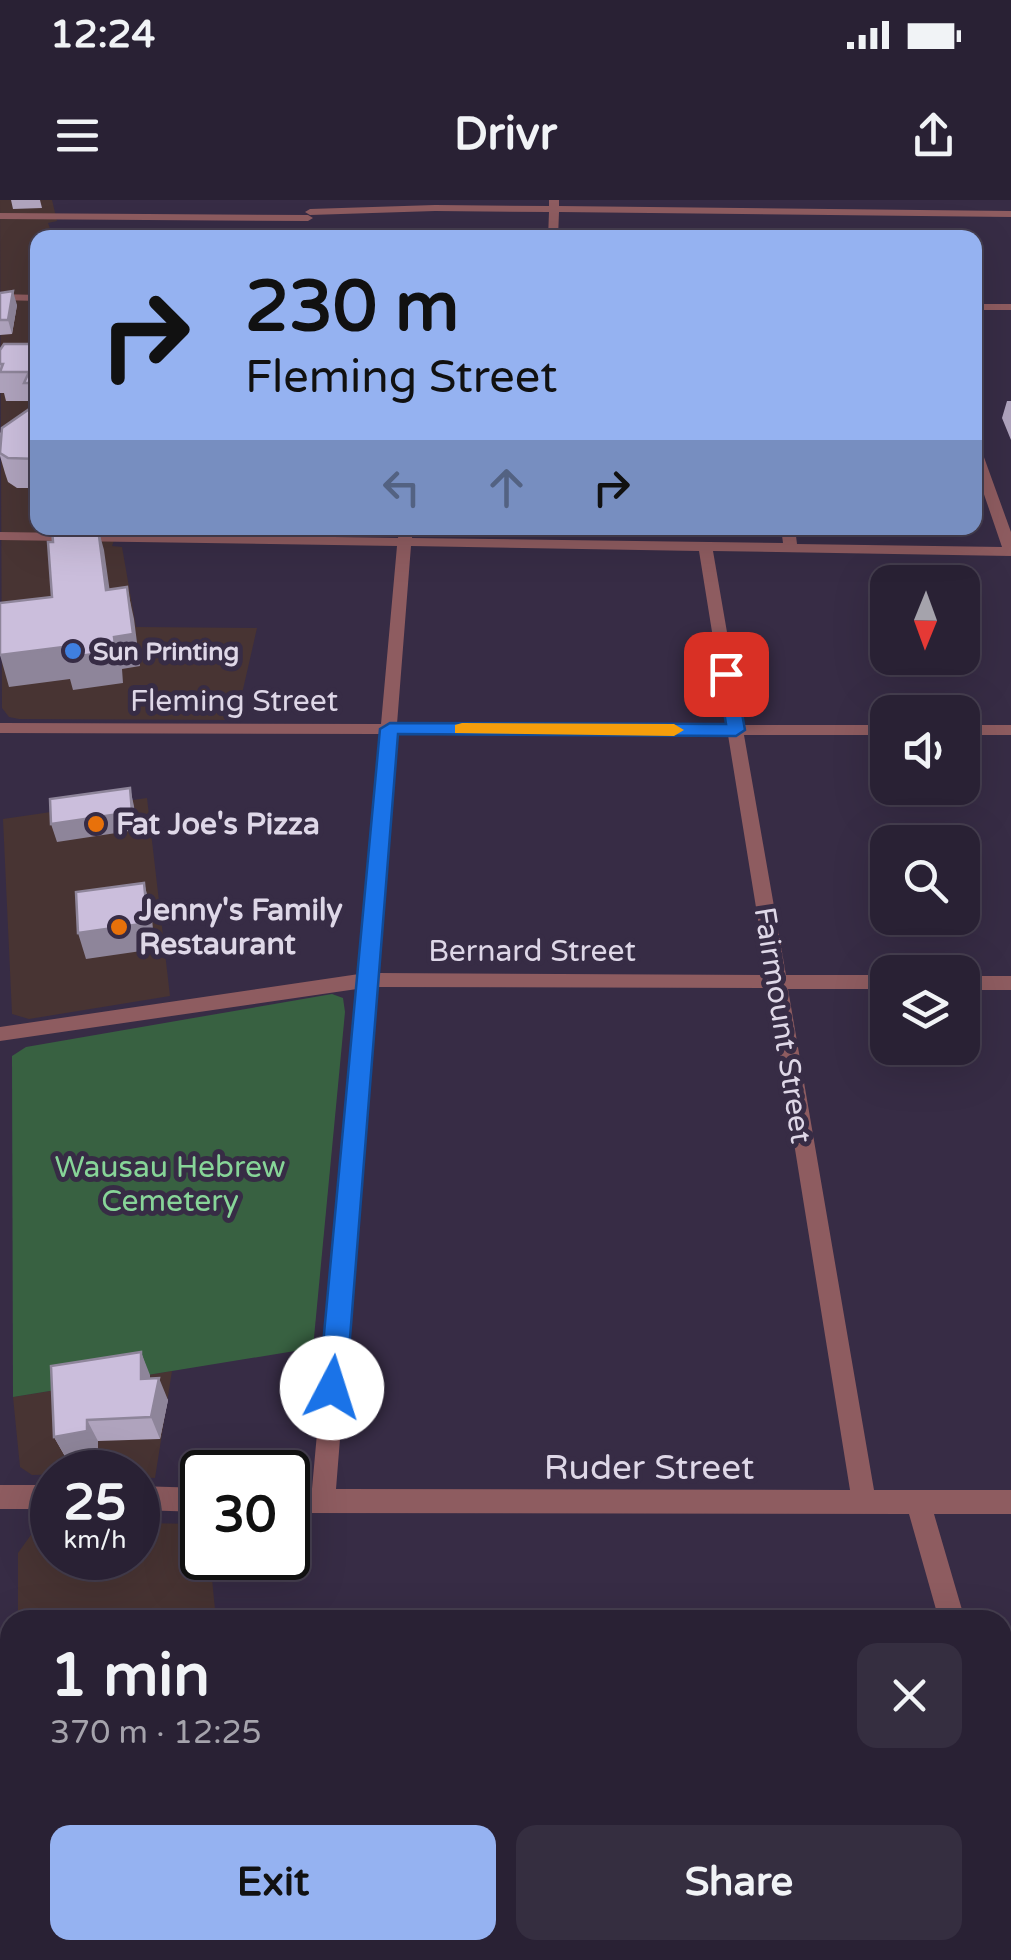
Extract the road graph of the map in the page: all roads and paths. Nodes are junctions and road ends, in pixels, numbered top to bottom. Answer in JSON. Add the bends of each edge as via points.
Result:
{"nodes":[{"id":1,"x":554,"y":205,"type":"edge"},
{"id":2,"x":310,"y":210,"type":"edge"},
{"id":3,"x":1011,"y":214,"type":"edge"},
{"id":4,"x":0,"y":216,"type":"edge"},
{"id":5,"x":553,"y":230,"type":"edge"},
{"id":6,"x":0,"y":297,"type":"edge"},
{"id":7,"x":30,"y":298,"type":"edge"},
{"id":8,"x":982,"y":307,"type":"edge"},
{"id":9,"x":1011,"y":307,"type":"edge"},
{"id":10,"x":982,"y":469,"type":"edge"},
{"id":11,"x":405,"y":535,"type":"edge"},
{"id":12,"x":585,"y":535,"type":"edge"},
{"id":13,"x":789,"y":535,"type":"edge"},
{"id":14,"x":0,"y":536,"type":"edge"},
{"id":15,"x":585,"y":545,"type":"junction"},
{"id":16,"x":706,"y":546,"type":"junction"},
{"id":17,"x":792,"y":548,"type":"junction"},
{"id":18,"x":1011,"y":551,"type":"edge"},
{"id":19,"x":0,"y":728,"type":"edge"},
{"id":20,"x":390,"y":729,"type":"junction"},
{"id":21,"x":736,"y":730,"type":"junction"},
{"id":22,"x":870,"y":730,"type":"edge"},
{"id":23,"x":980,"y":730,"type":"edge"},
{"id":24,"x":1011,"y":730,"type":"edge"},
{"id":25,"x":368,"y":980,"type":"junction"},
{"id":26,"x":776,"y":982,"type":"junction"},
{"id":27,"x":870,"y":982,"type":"edge"},
{"id":28,"x":980,"y":983,"type":"edge"},
{"id":29,"x":1011,"y":983,"type":"edge"},
{"id":30,"x":0,"y":1034,"type":"edge"},
{"id":31,"x":0,"y":1497,"type":"edge"},
{"id":32,"x":30,"y":1497,"type":"edge"},
{"id":33,"x":310,"y":1501,"type":"edge"},
{"id":34,"x":323,"y":1501,"type":"junction"},
{"id":35,"x":864,"y":1502,"type":"junction"},
{"id":36,"x":918,"y":1502,"type":"junction"},
{"id":37,"x":1011,"y":1502,"type":"edge"},
{"id":38,"x":949,"y":1610,"type":"edge"}],
"edges":[{"from":1,"to":2,"type":"street"},
{"from":1,"to":3,"type":"street"},
{"from":1,"to":5,"type":"street"},
{"from":2,"to":4,"type":"street"},
{"from":6,"to":7,"type":"street"},
{"from":8,"to":9,"type":"street"},
{"from":10,"to":18,"type":"street"},
{"from":11,"to":14,"type":"street"},
{"from":11,"to":15,"type":"street"},
{"from":11,"to":20,"type":"street"},
{"from":12,"to":15,"type":"street"},
{"from":13,"to":17,"type":"street"},
{"from":15,"to":16,"type":"street"},
{"from":16,"to":17,"type":"street"},
{"from":16,"to":21,"type":"street","name":"Fairmount Street"},
{"from":17,"to":18,"type":"street"},
{"from":19,"to":20,"type":"street","name":"Fleming Street"},
{"from":20,"to":21,"type":"street","name":"Fleming Street"},
{"from":20,"to":25,"type":"street"},
{"from":21,"to":22,"type":"street","name":"Fleming Street"},
{"from":21,"to":26,"type":"street","name":"Fairmount Street"},
{"from":23,"to":24,"type":"street"},
{"from":25,"to":26,"type":"street","name":"Bernard Street"},
{"from":25,"to":30,"type":"street","name":"Bernard Street"},
{"from":25,"to":34,"type":"street"},
{"from":26,"to":27,"type":"street","name":"Bernard Street"},
{"from":26,"to":35,"type":"street","name":"Fairmount Street"},
{"from":28,"to":29,"type":"street"},
{"from":31,"to":32,"type":"street"},
{"from":33,"to":34,"type":"street","name":"Ruder Street"},
{"from":34,"to":35,"type":"street","name":"Ruder Street"},
{"from":35,"to":36,"type":"street","name":"Ruder Street"},
{"from":36,"to":37,"type":"street","name":"Ruder Street"},
{"from":36,"to":38,"type":"street"}]}
